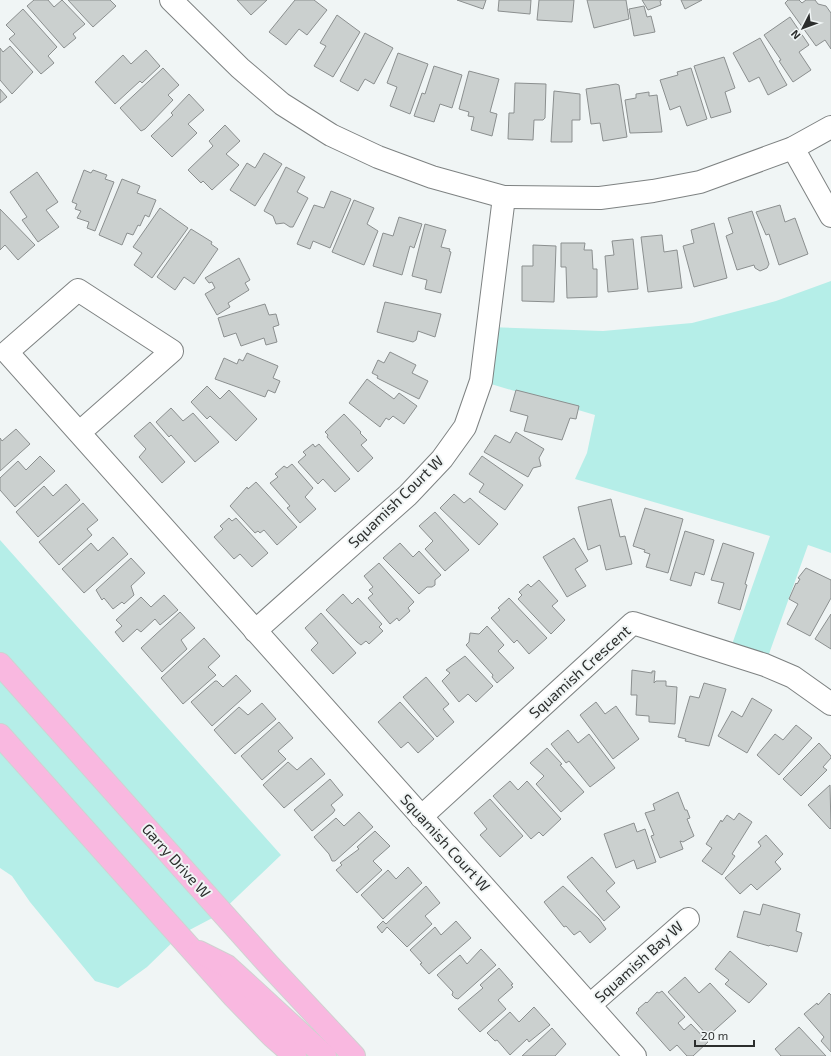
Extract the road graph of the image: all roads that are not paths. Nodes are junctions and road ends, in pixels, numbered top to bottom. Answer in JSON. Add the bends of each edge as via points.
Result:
{"nodes":[{"id":1,"x":171,"y":0,"type":"edge"},
{"id":2,"x":831,"y":127,"type":"edge"},
{"id":3,"x":794,"y":148,"type":"junction"},
{"id":4,"x":504,"y":197,"type":"junction"},
{"id":5,"x":831,"y":216,"type":"edge"},
{"id":6,"x":80,"y":432,"type":"junction"},
{"id":7,"x":255,"y":631,"type":"junction"},
{"id":8,"x":0,"y":664,"type":"edge"},
{"id":9,"x":831,"y":704,"type":"edge"},
{"id":10,"x":0,"y":735,"type":"edge"},
{"id":11,"x":421,"y":816,"type":"junction"},
{"id":12,"x":688,"y":918,"type":"dead end"},
{"id":13,"x":192,"y":949,"type":"junction"},
{"id":14,"x":590,"y":1005,"type":"junction"},
{"id":15,"x":295,"y":1056,"type":"edge"},
{"id":16,"x":325,"y":1056,"type":"edge"},
{"id":17,"x":354,"y":1056,"type":"edge"},
{"id":18,"x":635,"y":1056,"type":"edge"}],
"edges":[{"from":1,"to":4,"type":"street","via":[[200,30],[282,104],[331,135],[378,157],[432,177]]},
{"from":2,"to":3,"type":"street"},
{"from":3,"to":4,"type":"street","via":[[700,182],[653,191],[600,198]]},
{"from":3,"to":5,"type":"street"},
{"from":4,"to":7,"type":"street","name":"Squamish Court W","via":[[481,381],[465,427],[442,459],[408,495]]},
{"from":6,"to":6,"type":"street","name":"Squamish Court W","via":[[172,351],[78,290],[7,352]]},
{"from":6,"to":7,"type":"street","name":"Squamish Court W"},
{"from":7,"to":11,"type":"street","name":"Squamish Court W"},
{"from":8,"to":17,"type":"main road","name":"Garry Drive W","via":[[269,965]]},
{"from":9,"to":11,"type":"street","name":"Squamish Crescent","via":[[793,677],[765,665],[633,623]]},
{"from":10,"to":13,"type":"main road"},
{"from":11,"to":14,"type":"street","name":"Squamish Court W"},
{"from":12,"to":14,"type":"street","name":"Squamish Bay W"},
{"from":13,"to":15,"type":"main road","via":[[272,1036]]},
{"from":13,"to":16,"type":"main road","via":[[227,966]]},
{"from":14,"to":18,"type":"street","name":"Squamish Court W"}]}
